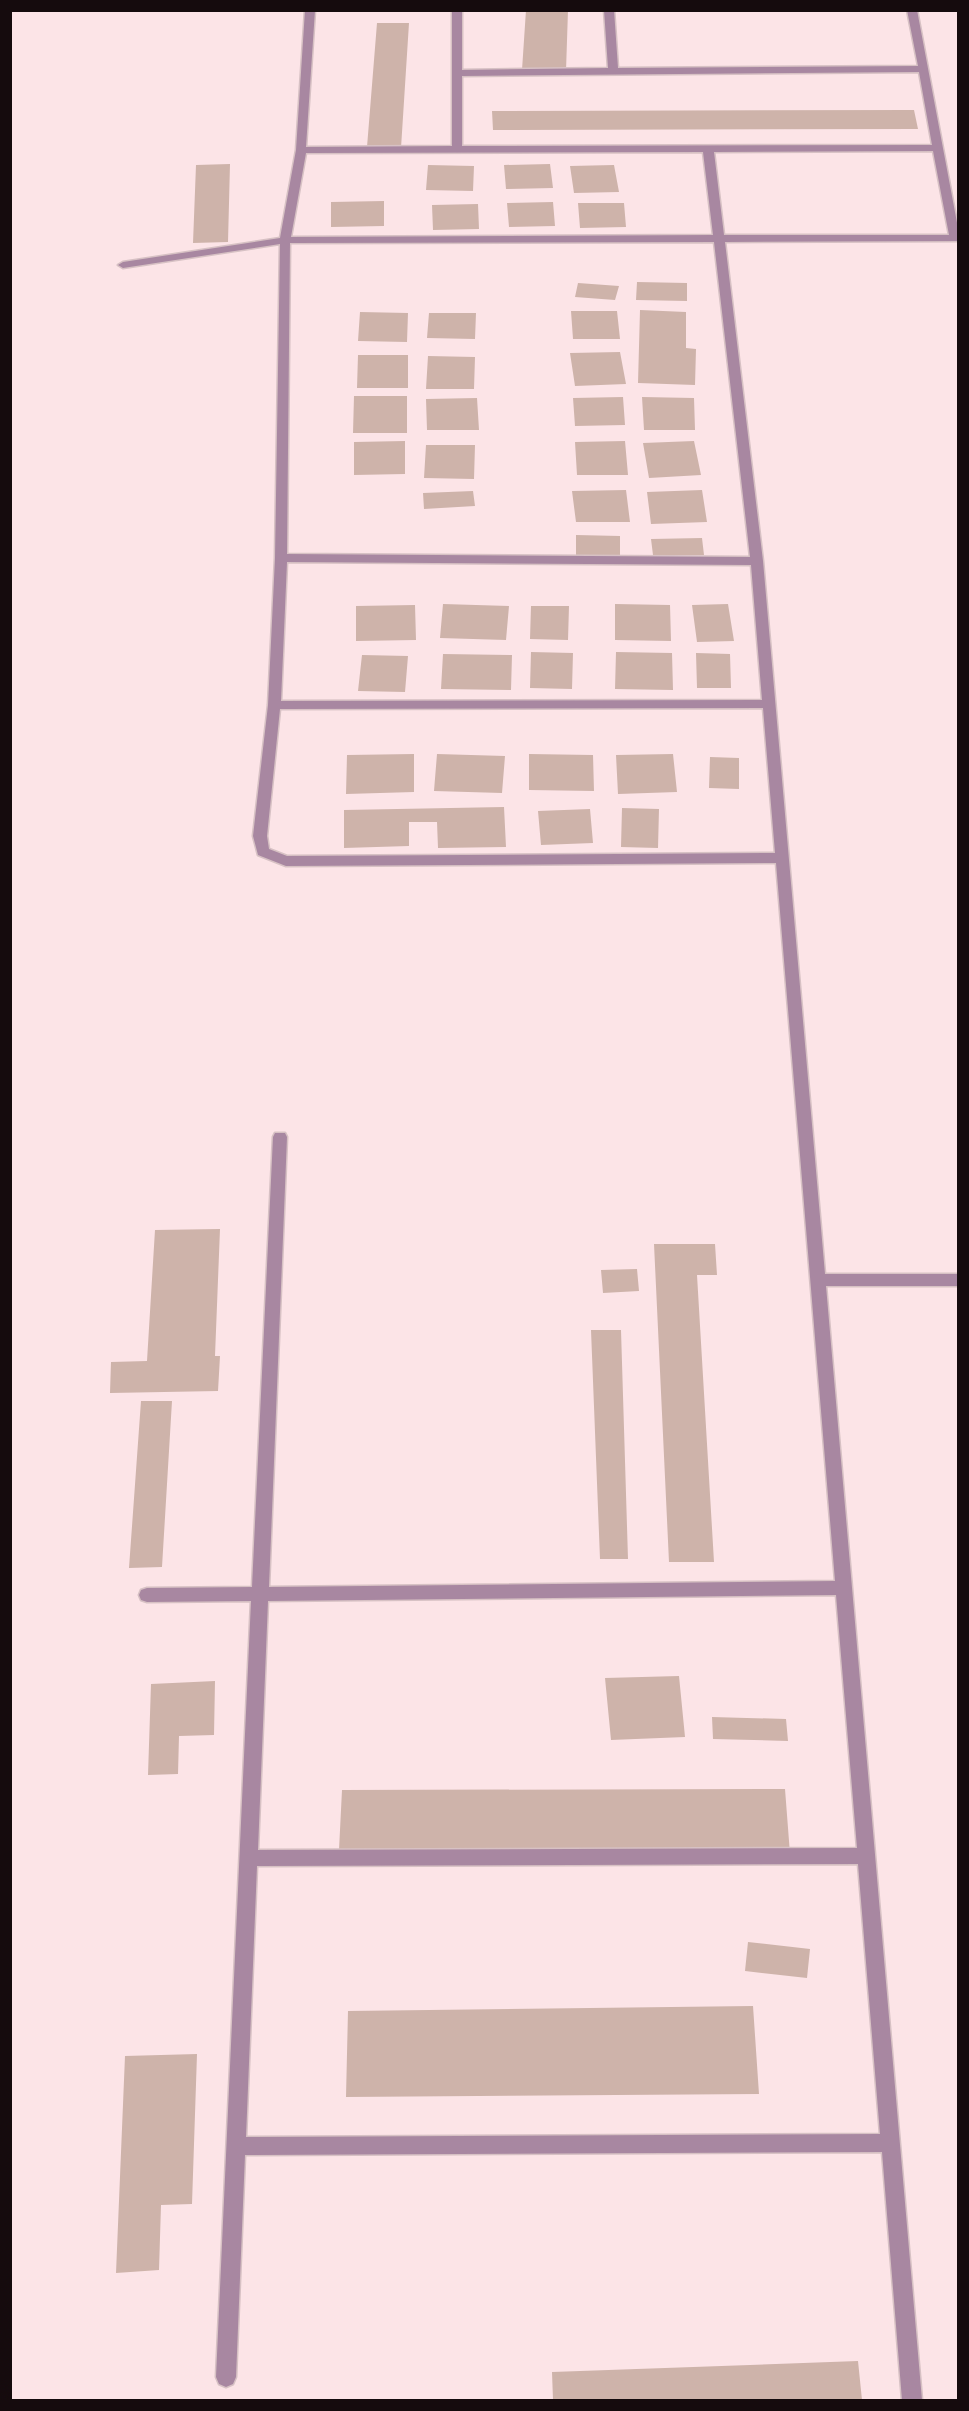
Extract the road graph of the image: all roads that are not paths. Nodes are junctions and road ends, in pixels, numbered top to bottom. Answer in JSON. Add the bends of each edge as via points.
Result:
{"nodes":[{"id":1,"x":310,"y":10,"type":"edge"},
{"id":2,"x":457,"y":10,"type":"edge"},
{"id":3,"x":609,"y":10,"type":"edge"},
{"id":4,"x":912,"y":10,"type":"edge"},
{"id":5,"x":922,"y":69,"type":"junction"},
{"id":6,"x":613,"y":70,"type":"junction"},
{"id":7,"x":457,"y":73,"type":"junction"},
{"id":8,"x":939,"y":147,"type":"junction"},
{"id":9,"x":708,"y":148,"type":"junction"},
{"id":10,"x":301,"y":150,"type":"junction"},
{"id":11,"x":457,"y":150,"type":"junction"},
{"id":12,"x":718,"y":238,"type":"junction"},
{"id":13,"x":957,"y":238,"type":"edge"},
{"id":14,"x":285,"y":240,"type":"junction"},
{"id":15,"x":123,"y":265,"type":"dead end"},
{"id":16,"x":281,"y":558,"type":"junction"},
{"id":17,"x":757,"y":561,"type":"junction"},
{"id":18,"x":769,"y":704,"type":"junction"},
{"id":19,"x":274,"y":705,"type":"junction"},
{"id":20,"x":782,"y":858,"type":"junction"},
{"id":21,"x":280,"y":1137,"type":"dead end"},
{"id":22,"x":817,"y":1280,"type":"junction"},
{"id":23,"x":958,"y":1280,"type":"edge"},
{"id":24,"x":844,"y":1588,"type":"junction"},
{"id":25,"x":147,"y":1594,"type":"dead end"},
{"id":26,"x":260,"y":1594,"type":"junction"},
{"id":27,"x":865,"y":1856,"type":"junction"},
{"id":28,"x":249,"y":1858,"type":"junction"},
{"id":29,"x":890,"y":2143,"type":"junction"},
{"id":30,"x":236,"y":2145,"type":"junction"},
{"id":31,"x":226,"y":2377,"type":"dead end"},
{"id":32,"x":912,"y":2400,"type":"edge"}],
"edges":[{"from":1,"to":10,"type":"lane"},
{"from":2,"to":7,"type":"lane"},
{"from":3,"to":6,"type":"lane"},
{"from":4,"to":5,"type":"lane"},
{"from":5,"to":6,"type":"lane"},
{"from":5,"to":8,"type":"lane"},
{"from":6,"to":7,"type":"lane"},
{"from":7,"to":11,"type":"lane"},
{"from":8,"to":9,"type":"lane"},
{"from":8,"to":13,"type":"lane"},
{"from":9,"to":11,"type":"lane"},
{"from":9,"to":12,"type":"lane"},
{"from":10,"to":11,"type":"lane"},
{"from":10,"to":14,"type":"lane"},
{"from":12,"to":13,"type":"lane"},
{"from":12,"to":14,"type":"lane"},
{"from":12,"to":17,"type":"lane"},
{"from":14,"to":15,"type":"lane"},
{"from":14,"to":16,"type":"lane"},
{"from":16,"to":17,"type":"lane"},
{"from":16,"to":19,"type":"lane"},
{"from":17,"to":18,"type":"lane"},
{"from":18,"to":19,"type":"lane"},
{"from":18,"to":20,"type":"lane"},
{"from":19,"to":20,"type":"lane","via":[[260,836],[263,852],[286,861]]},
{"from":20,"to":22,"type":"lane"},
{"from":21,"to":26,"type":"lane"},
{"from":22,"to":23,"type":"lane"},
{"from":22,"to":24,"type":"lane"},
{"from":24,"to":26,"type":"lane"},
{"from":24,"to":27,"type":"lane"},
{"from":25,"to":26,"type":"lane"},
{"from":26,"to":28,"type":"lane"},
{"from":27,"to":28,"type":"lane"},
{"from":27,"to":29,"type":"lane"},
{"from":28,"to":30,"type":"lane"},
{"from":29,"to":30,"type":"lane"},
{"from":29,"to":32,"type":"lane"},
{"from":30,"to":31,"type":"lane"}]}
